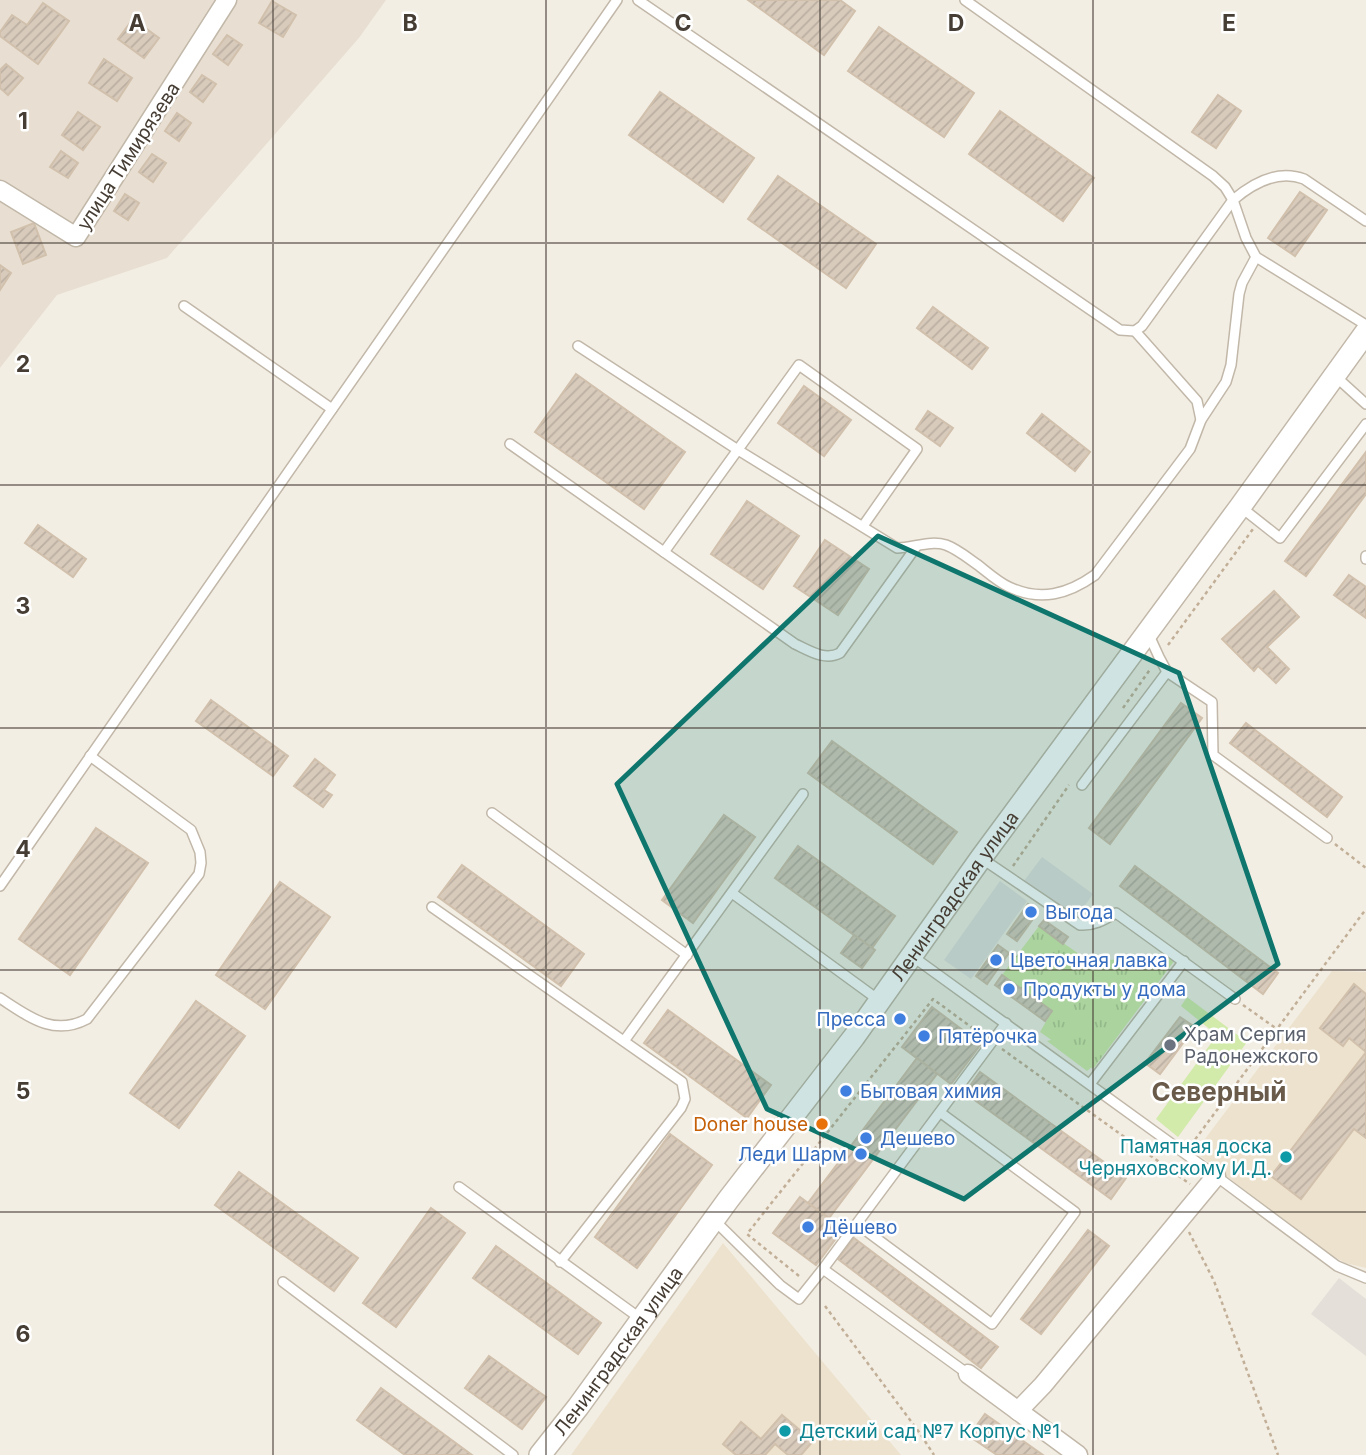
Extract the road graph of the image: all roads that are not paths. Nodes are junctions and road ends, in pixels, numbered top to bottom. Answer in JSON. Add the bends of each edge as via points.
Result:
{"nodes":[{"id":1,"x":228,"y":0,"type":"edge"},
{"id":2,"x":617,"y":0,"type":"edge"},
{"id":3,"x":638,"y":0,"type":"edge"},
{"id":4,"x":965,"y":0,"type":"edge"},
{"id":5,"x":0,"y":190,"type":"edge"},
{"id":6,"x":1233,"y":200,"type":"junction"},
{"id":7,"x":1366,"y":220,"type":"edge"},
{"id":8,"x":1256,"y":257,"type":"junction"},
{"id":9,"x":184,"y":306,"type":"dead end"},
{"id":10,"x":1366,"y":326,"type":"edge"},
{"id":11,"x":1135,"y":331,"type":"junction"},
{"id":12,"x":1366,"y":331,"type":"edge"},
{"id":13,"x":578,"y":346,"type":"dead end"},
{"id":14,"x":1334,"y":375,"type":"junction"},
{"id":15,"x":1366,"y":404,"type":"edge"},
{"id":16,"x":332,"y":409,"type":"junction"},
{"id":17,"x":1201,"y":420,"type":"junction"},
{"id":18,"x":1366,"y":424,"type":"edge"},
{"id":19,"x":510,"y":444,"type":"dead end"},
{"id":20,"x":738,"y":450,"type":"junction"},
{"id":21,"x":1240,"y":507,"type":"junction"},
{"id":22,"x":863,"y":526,"type":"junction"},
{"id":23,"x":916,"y":547,"type":"junction"},
{"id":24,"x":664,"y":552,"type":"junction"},
{"id":25,"x":1147,"y":631,"type":"junction"},
{"id":26,"x":1167,"y":672,"type":"junction"},
{"id":27,"x":90,"y":756,"type":"junction"},
{"id":28,"x":1082,"y":785,"type":"dead end"},
{"id":29,"x":803,"y":794,"type":"dead end"},
{"id":30,"x":492,"y":813,"type":"dead end"},
{"id":31,"x":1327,"y":838,"type":"road end"},
{"id":32,"x":981,"y":858,"type":"junction"},
{"id":33,"x":0,"y":886,"type":"edge"},
{"id":34,"x":732,"y":892,"type":"junction"},
{"id":35,"x":432,"y":906,"type":"dead end"},
{"id":36,"x":687,"y":955,"type":"junction"},
{"id":37,"x":912,"y":956,"type":"junction"},
{"id":38,"x":1184,"y":961,"type":"junction"},
{"id":39,"x":0,"y":998,"type":"edge"},
{"id":40,"x":1235,"y":999,"type":"road end"},
{"id":41,"x":880,"y":1001,"type":"junction"},
{"id":42,"x":1006,"y":1023,"type":"junction"},
{"id":43,"x":624,"y":1041,"type":"junction"},
{"id":44,"x":1090,"y":1084,"type":"junction"},
{"id":45,"x":941,"y":1112,"type":"junction"},
{"id":46,"x":1216,"y":1175,"type":"junction"},
{"id":47,"x":459,"y":1187,"type":"dead end"},
{"id":48,"x":714,"y":1220,"type":"junction"},
{"id":49,"x":857,"y":1224,"type":"junction"},
{"id":50,"x":560,"y":1262,"type":"junction"},
{"id":51,"x":823,"y":1269,"type":"junction"},
{"id":52,"x":1366,"y":1278,"type":"edge"},
{"id":53,"x":283,"y":1282,"type":"dead end"},
{"id":54,"x":641,"y":1319,"type":"junction"},
{"id":55,"x":968,"y":1374,"type":"joint"},
{"id":56,"x":1018,"y":1411,"type":"junction"},
{"id":57,"x":513,"y":1455,"type":"edge"},
{"id":58,"x":540,"y":1455,"type":"edge"},
{"id":59,"x":1078,"y":1455,"type":"edge"}],
"edges":[{"from":1,"to":5,"type":"street","name":"улица Тимирязева","via":[[76,237]]},
{"from":2,"to":16,"type":"lane"},
{"from":3,"to":11,"type":"lane","via":[[1120,330]]},
{"from":4,"to":6,"type":"lane","via":[[1213,176]]},
{"from":6,"to":7,"type":"lane","via":[[1250,186],[1294,175]]},
{"from":6,"to":8,"type":"lane"},
{"from":6,"to":11,"type":"lane"},
{"from":8,"to":10,"type":"lane"},
{"from":8,"to":17,"type":"lane","via":[[1239,294],[1226,382]]},
{"from":9,"to":16,"type":"lane"},
{"from":11,"to":17,"type":"lane","via":[[1196,401]]},
{"from":12,"to":14,"type":"street","name":"Ленинградская улица"},
{"from":13,"to":20,"type":"lane"},
{"from":14,"to":15,"type":"lane"},
{"from":14,"to":21,"type":"street","name":"Ленинградская улица"},
{"from":16,"to":27,"type":"lane"},
{"from":17,"to":23,"type":"lane","via":[[1190,449],[1095,575],[1079,586],[1036,595],[1008,587],[946,545]]},
{"from":18,"to":21,"type":"lane","via":[[1280,538]]},
{"from":19,"to":24,"type":"lane"},
{"from":20,"to":22,"type":"lane"},
{"from":20,"to":22,"type":"lane","via":[[799,365],[917,449]]},
{"from":20,"to":24,"type":"lane"},
{"from":21,"to":25,"type":"street","name":"Ленинградская улица"},
{"from":22,"to":23,"type":"lane","via":[[897,548]]},
{"from":23,"to":24,"type":"lane","via":[[841,653],[833,656],[795,644]]},
{"from":25,"to":26,"type":"lane"},
{"from":25,"to":32,"type":"street","name":"Ленинградская улица"},
{"from":26,"to":28,"type":"lane"},
{"from":26,"to":31,"type":"lane","via":[[1212,702],[1213,755]]},
{"from":27,"to":33,"type":"lane"},
{"from":27,"to":39,"type":"lane","via":[[191,830],[200,852],[199,874],[87,1019],[49,1025]]},
{"from":29,"to":34,"type":"lane"},
{"from":30,"to":36,"type":"lane"},
{"from":32,"to":37,"type":"street","name":"Ленинградская улица"},
{"from":32,"to":38,"type":"lane","via":[[1080,925],[1116,912]]},
{"from":34,"to":36,"type":"lane"},
{"from":34,"to":41,"type":"lane"},
{"from":35,"to":43,"type":"lane"},
{"from":36,"to":43,"type":"lane"},
{"from":37,"to":41,"type":"street","name":"Ленинградская улица"},
{"from":37,"to":42,"type":"lane"},
{"from":38,"to":40,"type":"lane"},
{"from":38,"to":44,"type":"lane"},
{"from":41,"to":48,"type":"street","name":"Ленинградская улица"},
{"from":42,"to":44,"type":"lane"},
{"from":42,"to":45,"type":"lane"},
{"from":43,"to":50,"type":"lane","via":[[682,1082],[685,1099]]},
{"from":44,"to":46,"type":"lane"},
{"from":45,"to":49,"type":"lane"},
{"from":45,"to":49,"type":"lane","via":[[1075,1212],[992,1324]]},
{"from":46,"to":52,"type":"lane","via":[[1337,1266]]},
{"from":46,"to":56,"type":"street"},
{"from":47,"to":50,"type":"lane"},
{"from":48,"to":51,"type":"lane","via":[[799,1299]]},
{"from":48,"to":54,"type":"street","name":"Ленинградская улица"},
{"from":49,"to":51,"type":"lane"},
{"from":50,"to":54,"type":"lane"},
{"from":51,"to":55,"type":"lane"},
{"from":53,"to":57,"type":"lane"},
{"from":54,"to":58,"type":"street","name":"Ленинградская улица"},
{"from":55,"to":56,"type":"street"},
{"from":56,"to":59,"type":"street"}]}
